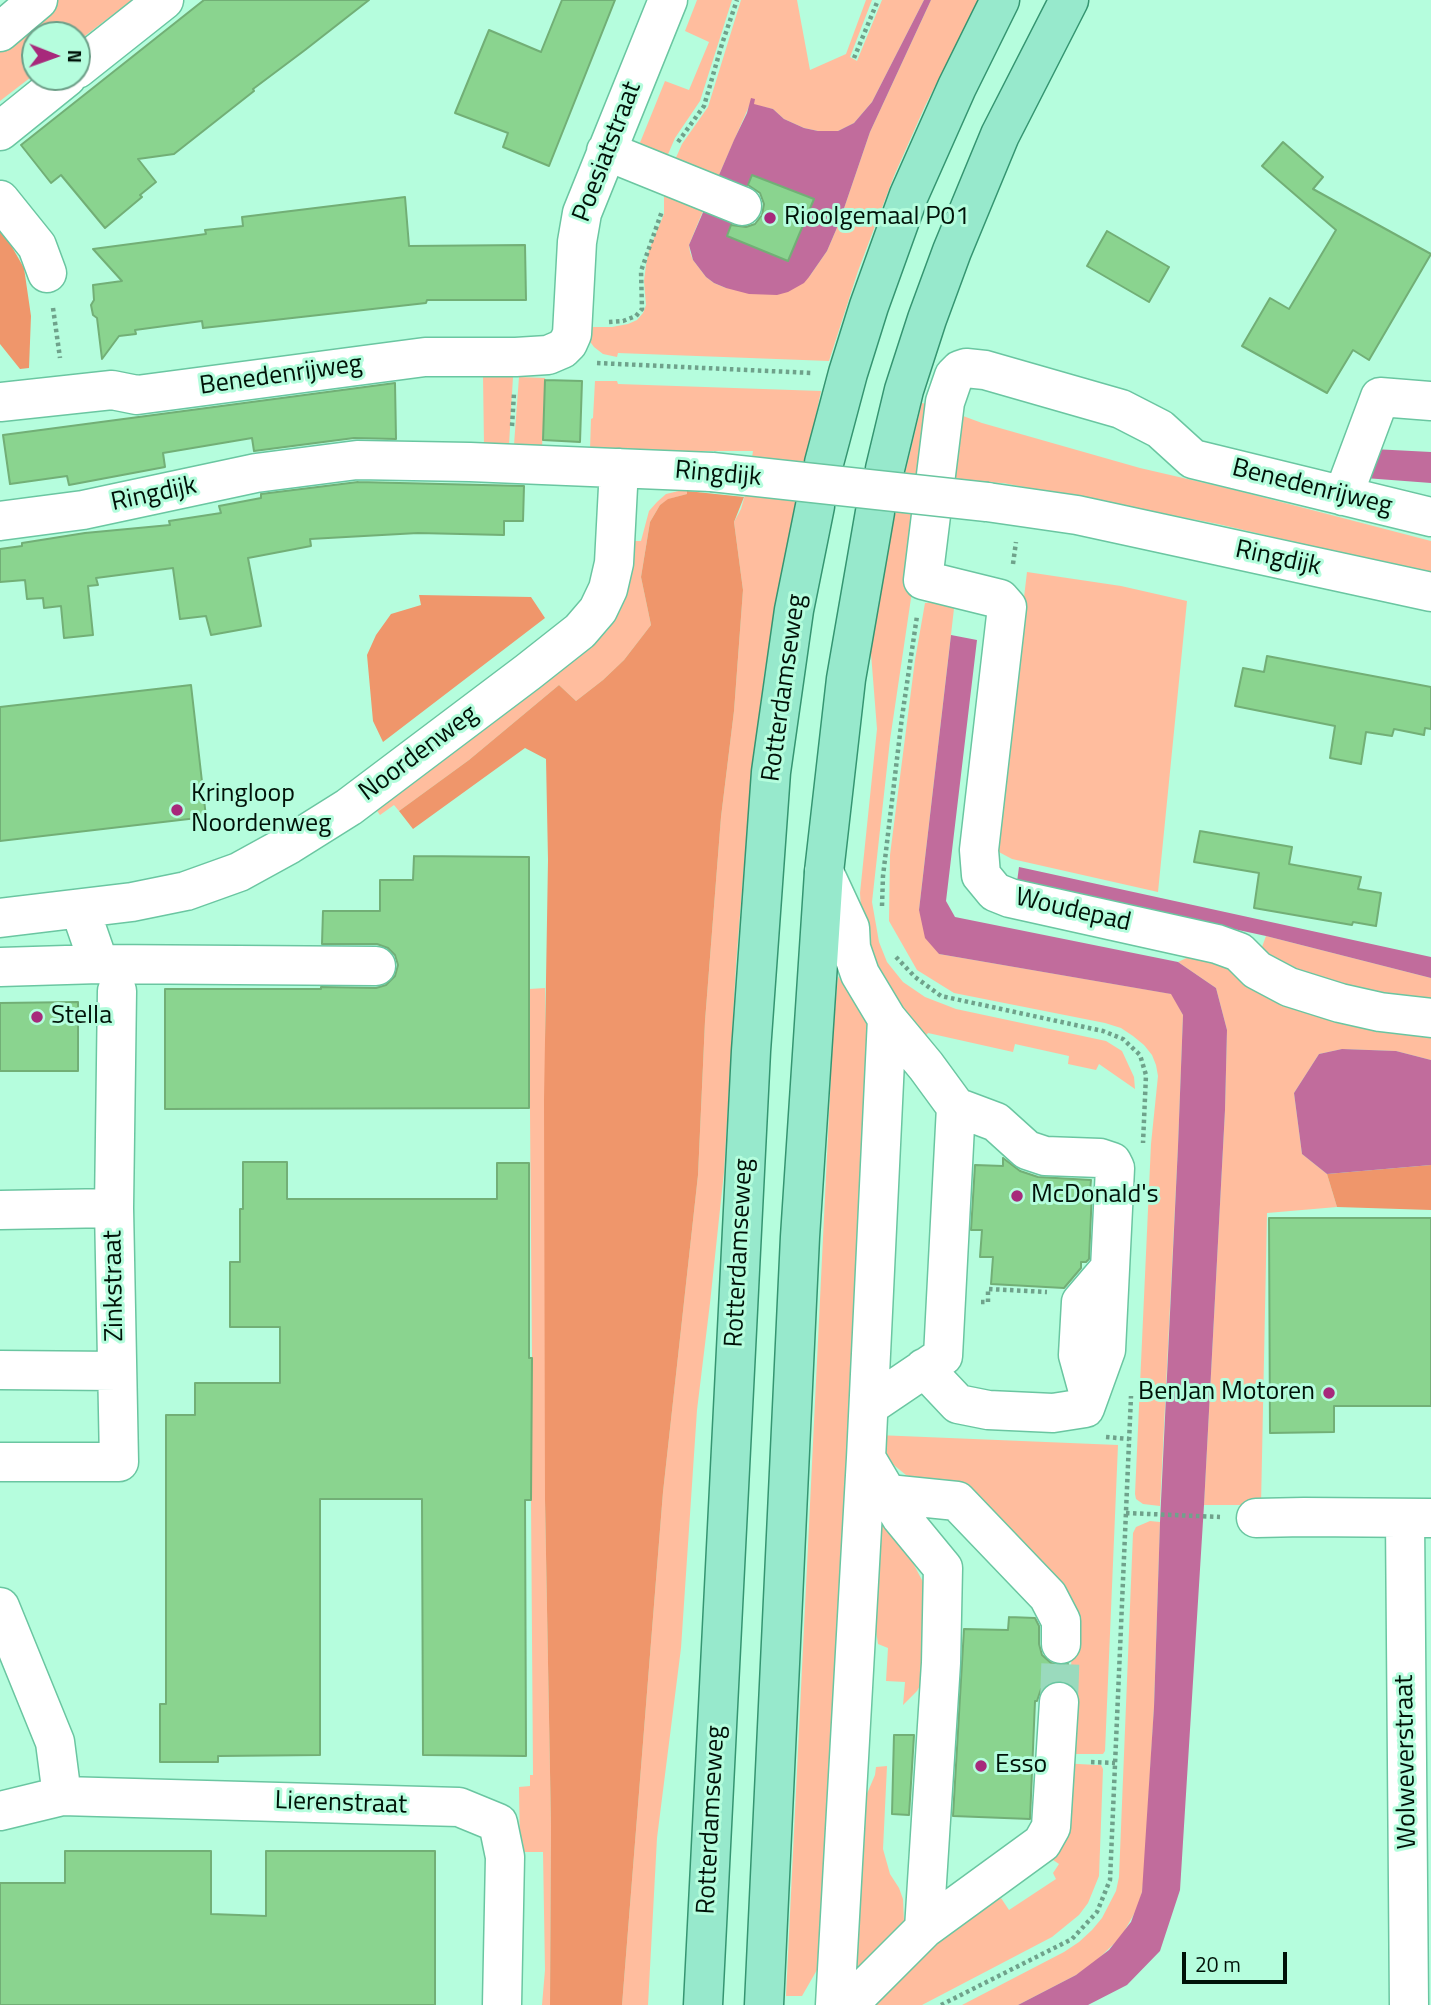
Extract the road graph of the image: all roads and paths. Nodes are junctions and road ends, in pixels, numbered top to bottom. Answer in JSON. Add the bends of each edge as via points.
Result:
{"nodes":[{"id":1,"x":38,"y":0,"type":"edge"},
{"id":2,"x":164,"y":0,"type":"edge"},
{"id":3,"x":668,"y":0,"type":"edge"},
{"id":4,"x":878,"y":0,"type":"edge"},
{"id":5,"x":1000,"y":0,"type":"edge"},
{"id":6,"x":1069,"y":0,"type":"edge"},
{"id":7,"x":0,"y":32,"type":"edge"},
{"id":8,"x":91,"y":58,"type":"edge"},
{"id":9,"x":854,"y":58,"type":"dead end"},
{"id":10,"x":50,"y":91,"type":"edge"},
{"id":11,"x":0,"y":131,"type":"edge"},
{"id":12,"x":606,"y":151,"type":"junction"},
{"id":13,"x":0,"y":200,"type":"edge"},
{"id":14,"x":742,"y":206,"type":"dead end"},
{"id":15,"x":47,"y":273,"type":"joint"},
{"id":16,"x":562,"y":349,"type":"joint"},
{"id":17,"x":618,"y":364,"type":"dead end"},
{"id":18,"x":813,"y":373,"type":"dead end"},
{"id":19,"x":66,"y":394,"type":"junction"},
{"id":20,"x":1431,"y":401,"type":"edge"},
{"id":21,"x":0,"y":402,"type":"edge"},
{"id":22,"x":824,"y":463,"type":"dead end"},
{"id":23,"x":619,"y":468,"type":"junction"},
{"id":24,"x":885,"y":469,"type":"dead end"},
{"id":25,"x":1343,"y":496,"type":"junction"},
{"id":26,"x":1004,"y":504,"type":"junction"},
{"id":27,"x":815,"y":506,"type":"dead end"},
{"id":28,"x":875,"y":512,"type":"dead end"},
{"id":29,"x":1431,"y":517,"type":"edge"},
{"id":30,"x":0,"y":521,"type":"edge"},
{"id":31,"x":1431,"y":592,"type":"edge"},
{"id":32,"x":1007,"y":607,"type":"junction"},
{"id":33,"x":824,"y":872,"type":"junction"},
{"id":34,"x":80,"y":909,"type":"junction"},
{"id":35,"x":0,"y":918,"type":"edge"},
{"id":36,"x":376,"y":966,"type":"dead end"},
{"id":37,"x":0,"y":967,"type":"edge"},
{"id":38,"x":108,"y":978,"type":"junction"},
{"id":39,"x":1431,"y":1018,"type":"edge"},
{"id":40,"x":887,"y":1019,"type":"junction"},
{"id":41,"x":956,"y":1107,"type":"junction"},
{"id":42,"x":114,"y":1208,"type":"junction"},
{"id":43,"x":0,"y":1210,"type":"edge"},
{"id":44,"x":924,"y":1368,"type":"junction"},
{"id":45,"x":0,"y":1370,"type":"edge"},
{"id":46,"x":117,"y":1371,"type":"junction"},
{"id":47,"x":869,"y":1406,"type":"junction"},
{"id":48,"x":866,"y":1458,"type":"junction"},
{"id":49,"x":0,"y":1462,"type":"edge"},
{"id":50,"x":888,"y":1494,"type":"junction"},
{"id":51,"x":1126,"y":1513,"type":"dead end"},
{"id":52,"x":1215,"y":1516,"type":"dead end"},
{"id":53,"x":1256,"y":1518,"type":"dead end"},
{"id":54,"x":1418,"y":1518,"type":"edge"},
{"id":55,"x":0,"y":1608,"type":"edge"},
{"id":56,"x":1061,"y":1644,"type":"tunnel mouth"},
{"id":57,"x":1059,"y":1702,"type":"tunnel mouth"},
{"id":58,"x":62,"y":1796,"type":"junction"},
{"id":59,"x":0,"y":1811,"type":"edge"},
{"id":60,"x":924,"y":1928,"type":"junction"},
{"id":61,"x":1416,"y":1989,"type":"edge"},
{"id":62,"x":502,"y":2005,"type":"edge"},
{"id":63,"x":703,"y":2005,"type":"edge"},
{"id":64,"x":764,"y":2005,"type":"edge"},
{"id":65,"x":835,"y":2005,"type":"edge"},
{"id":66,"x":848,"y":2005,"type":"edge"}],
"edges":[{"from":1,"to":7,"type":"street"},
{"from":2,"to":8,"type":"street"},
{"from":3,"to":12,"type":"street","name":"Poesiatstraat"},
{"from":4,"to":9,"type":"path"},
{"from":5,"to":22,"type":"main road","via":[[909,195],[869,306]]},
{"from":6,"to":24,"type":"main road","via":[[1000,135],[952,251],[904,390]]},
{"from":10,"to":11,"type":"street"},
{"from":12,"to":14,"type":"street"},
{"from":12,"to":16,"type":"street","name":"Poesiatstraat","via":[[582,213],[572,334]]},
{"from":13,"to":15,"type":"street","via":[[37,246]]},
{"from":15,"to":19,"type":"path"},
{"from":16,"to":19,"type":"street","name":"Benedenrijweg","via":[[548,355],[516,357],[425,356],[137,395],[111,390]]},
{"from":17,"to":18,"type":"path"},
{"from":19,"to":21,"type":"street","name":"Benedenrijweg"},
{"from":20,"to":25,"type":"street","via":[[1380,397]]},
{"from":23,"to":26,"type":"street","name":"Ringdijk","bridge":true,"via":[[712,472]]},
{"from":23,"to":30,"type":"street","name":"Ringdijk","via":[[357,460],[256,472],[83,510]]},
{"from":23,"to":34,"type":"street","name":"Noordenweg","via":[[614,563],[608,589],[580,631],[349,807],[290,845],[239,872],[186,891]]},
{"from":25,"to":29,"type":"street","name":"Benedenrijweg"},
{"from":25,"to":32,"type":"street","name":"Benedenrijweg","via":[[1193,459],[1160,429],[1121,409],[966,368],[954,376],[945,402],[923,580],[1000,599]]},
{"from":26,"to":31,"type":"street","name":"Ringdijk","via":[[1077,515]]},
{"from":26,"to":32,"type":"path"},
{"from":27,"to":63,"type":"main road","name":"Rotterdamseweg","via":[[794,610],[771,772],[752,1023]]},
{"from":28,"to":33,"type":"main road","via":[[846,679]]},
{"from":32,"to":39,"type":"street","name":"Woudepad","via":[[979,850],[981,875],[995,892],[1217,944],[1239,952],[1257,971],[1289,987],[1380,1012]]},
{"from":33,"to":40,"type":"street","via":[[850,928],[860,974]]},
{"from":33,"to":64,"type":"main road","via":[[800,1237]]},
{"from":34,"to":35,"type":"street","name":"Noordenweg"},
{"from":34,"to":38,"type":"street","name":"Zinkstraat"},
{"from":36,"to":38,"type":"street"},
{"from":37,"to":38,"type":"street"},
{"from":38,"to":42,"type":"street","name":"Zinkstraat"},
{"from":40,"to":41,"type":"street"},
{"from":40,"to":47,"type":"street"},
{"from":41,"to":44,"type":"street","via":[[943,1356]]},
{"from":41,"to":44,"type":"street","via":[[996,1122],[1027,1150],[1112,1162],[1106,1350],[1084,1408],[1053,1413],[958,1404]]},
{"from":42,"to":43,"type":"street"},
{"from":42,"to":46,"type":"street","name":"Zinkstraat"},
{"from":44,"to":47,"type":"street"},
{"from":45,"to":46,"type":"street"},
{"from":46,"to":49,"type":"street","name":"Zinkstraat","via":[[119,1462]]},
{"from":47,"to":48,"type":"street"},
{"from":48,"to":50,"type":"street"},
{"from":48,"to":65,"type":"street"},
{"from":50,"to":56,"type":"street","via":[[957,1501],[1048,1597],[1061,1621]]},
{"from":50,"to":60,"type":"street","via":[[943,1569]]},
{"from":51,"to":52,"type":"path"},
{"from":53,"to":54,"type":"street"},
{"from":54,"to":61,"type":"street","name":"Wolweverstraat"},
{"from":55,"to":58,"type":"street","via":[[55,1742]]},
{"from":57,"to":60,"type":"street","via":[[1051,1827],[1042,1843]]},
{"from":58,"to":59,"type":"street","name":"Lierenstraat"},
{"from":58,"to":62,"type":"street","name":"Lierenstraat","via":[[459,1807],[498,1823],[506,1857]]},
{"from":60,"to":66,"type":"street"}]}
